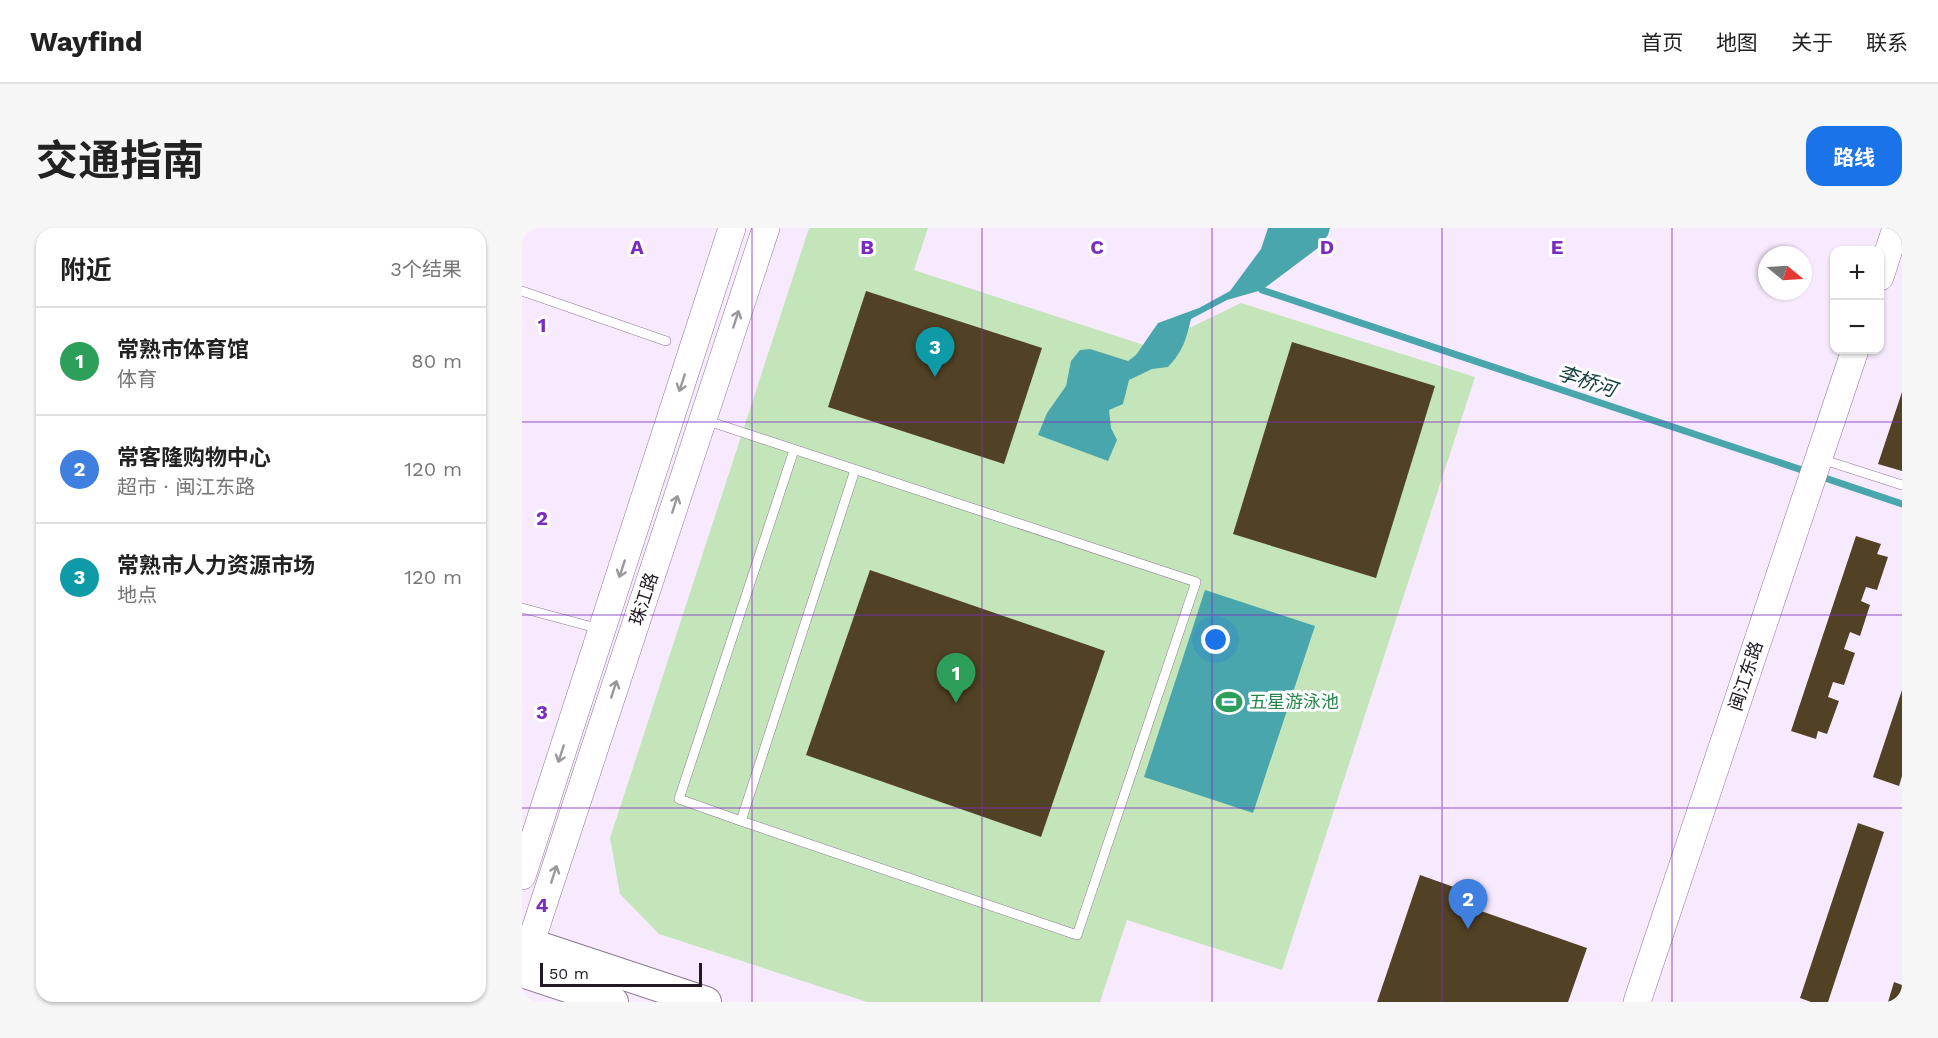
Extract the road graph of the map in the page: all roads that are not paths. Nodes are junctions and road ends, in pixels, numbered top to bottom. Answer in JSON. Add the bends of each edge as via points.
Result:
{"nodes":[{"id":1,"x":766,"y":228,"type":"edge"},
{"id":2,"x":1896,"y":228,"type":"edge"},
{"id":3,"x":727,"y":230,"type":"edge"},
{"id":4,"x":1884,"y":265,"type":"edge"},
{"id":5,"x":522,"y":291,"type":"edge"},
{"id":6,"x":666,"y":341,"type":"dead end"},
{"id":7,"x":1854,"y":354,"type":"edge"},
{"id":8,"x":703,"y":419,"type":"junction"},
{"id":9,"x":794,"y":450,"type":"junction"},
{"id":10,"x":1819,"y":458,"type":"junction"},
{"id":11,"x":855,"y":470,"type":"junction"},
{"id":12,"x":1902,"y":484,"type":"edge"},
{"id":13,"x":522,"y":608,"type":"edge"},
{"id":14,"x":602,"y":630,"type":"junction"},
{"id":15,"x":741,"y":821,"type":"junction"},
{"id":16,"x":522,"y":876,"type":"edge"},
{"id":17,"x":524,"y":957,"type":"edge"},
{"id":18,"x":614,"y":1002,"type":"edge"},
{"id":19,"x":706,"y":1002,"type":"edge"},
{"id":20,"x":1637,"y":1002,"type":"edge"}],
"edges":[{"from":8,"to":1,"type":"main road","name":"珠江路","one_way":true},
{"from":2,"to":4,"type":"main road"},
{"from":3,"to":14,"type":"main road","name":"珠江路","one_way":true},
{"from":5,"to":6,"type":"lane"},
{"from":7,"to":10,"type":"main road","name":"闽江东路"},
{"from":8,"to":9,"type":"lane"},
{"from":17,"to":8,"type":"main road","name":"珠江路","one_way":true},
{"from":9,"to":11,"type":"lane"},
{"from":9,"to":15,"type":"lane","via":[[679,799]]},
{"from":10,"to":12,"type":"lane"},
{"from":10,"to":20,"type":"main road","name":"闽江东路"},
{"from":11,"to":15,"type":"lane"},
{"from":11,"to":15,"type":"lane","via":[[1196,582],[1077,935]]},
{"from":13,"to":14,"type":"lane"},
{"from":14,"to":16,"type":"main road","name":"珠江路","one_way":true},
{"from":17,"to":18,"type":"main road"},
{"from":17,"to":19,"type":"main road"}]}
